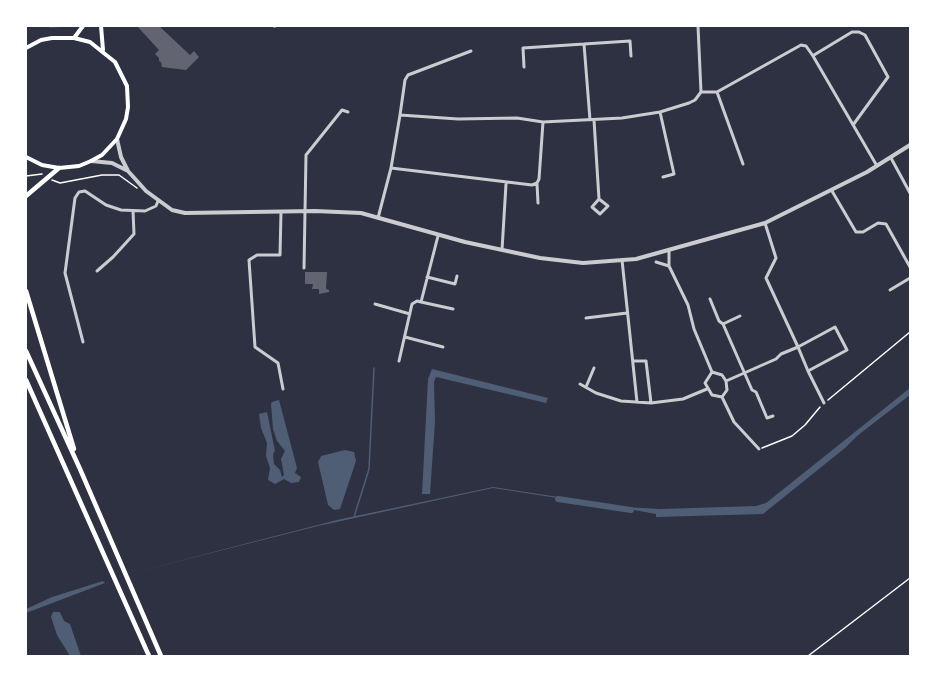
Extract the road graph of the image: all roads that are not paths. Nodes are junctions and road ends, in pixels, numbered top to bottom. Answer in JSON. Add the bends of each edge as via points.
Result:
{"nodes":[{"id":1,"x":83,"y":26,"type":"edge"},
{"id":2,"x":101,"y":26,"type":"edge"},
{"id":3,"x":698,"y":26,"type":"edge"},
{"id":4,"x":74,"y":38,"type":"junction"},
{"id":5,"x":584,"y":44,"type":"junction"},
{"id":6,"x":27,"y":46,"type":"edge"},
{"id":7,"x":103,"y":51,"type":"junction"},
{"id":8,"x":471,"y":51,"type":"dead end"},
{"id":9,"x":631,"y":56,"type":"dead end"},
{"id":10,"x":813,"y":56,"type":"junction"},
{"id":11,"x":524,"y":67,"type":"dead end"},
{"id":12,"x":701,"y":92,"type":"junction"},
{"id":13,"x":717,"y":92,"type":"junction"},
{"id":14,"x":348,"y":112,"type":"dead end"},
{"id":15,"x":660,"y":112,"type":"junction"},
{"id":16,"x":400,"y":115,"type":"junction"},
{"id":17,"x":592,"y":120,"type":"junction"},
{"id":18,"x":543,"y":123,"type":"junction"},
{"id":19,"x":853,"y":125,"type":"junction"},
{"id":20,"x":117,"y":140,"type":"junction"},
{"id":21,"x":910,"y":145,"type":"edge"},
{"id":22,"x":26,"y":157,"type":"edge"},
{"id":23,"x":891,"y":158,"type":"junction"},
{"id":24,"x":91,"y":162,"type":"junction"},
{"id":25,"x":743,"y":164,"type":"dead end"},
{"id":26,"x":877,"y":166,"type":"junction"},
{"id":27,"x":59,"y":168,"type":"junction"},
{"id":28,"x":391,"y":168,"type":"junction"},
{"id":29,"x":128,"y":171,"type":"junction"},
{"id":30,"x":663,"y":177,"type":"dead end"},
{"id":31,"x":506,"y":183,"type":"junction"},
{"id":32,"x":537,"y":183,"type":"junction"},
{"id":33,"x":832,"y":190,"type":"junction"},
{"id":34,"x":910,"y":194,"type":"edge"},
{"id":35,"x":26,"y":196,"type":"edge"},
{"id":36,"x":599,"y":199,"type":"junction"},
{"id":37,"x":158,"y":201,"type":"junction"},
{"id":38,"x":538,"y":203,"type":"dead end"},
{"id":39,"x":133,"y":211,"type":"junction"},
{"id":40,"x":305,"y":211,"type":"junction"},
{"id":41,"x":281,"y":212,"type":"junction"},
{"id":42,"x":378,"y":218,"type":"junction"},
{"id":43,"x":765,"y":222,"type":"junction"},
{"id":44,"x":438,"y":236,"type":"junction"},
{"id":45,"x":502,"y":250,"type":"junction"},
{"id":46,"x":669,"y":250,"type":"junction"},
{"id":47,"x":622,"y":260,"type":"junction"},
{"id":48,"x":656,"y":262,"type":"dead end"},
{"id":49,"x":669,"y":266,"type":"junction"},
{"id":50,"x":910,"y":267,"type":"edge"},
{"id":51,"x":304,"y":268,"type":"dead end"},
{"id":52,"x":97,"y":271,"type":"dead end"},
{"id":53,"x":457,"y":276,"type":"dead end"},
{"id":54,"x":427,"y":277,"type":"junction"},
{"id":55,"x":910,"y":278,"type":"edge"},
{"id":56,"x":890,"y":290,"type":"dead end"},
{"id":57,"x":26,"y":291,"type":"edge"},
{"id":58,"x":710,"y":299,"type":"dead end"},
{"id":59,"x":421,"y":302,"type":"junction"},
{"id":60,"x":375,"y":304,"type":"dead end"},
{"id":61,"x":453,"y":309,"type":"dead end"},
{"id":62,"x":627,"y":313,"type":"junction"},
{"id":63,"x":410,"y":314,"type":"junction"},
{"id":64,"x":740,"y":316,"type":"dead end"},
{"id":65,"x":586,"y":318,"type":"dead end"},
{"id":66,"x":723,"y":324,"type":"junction"},
{"id":67,"x":405,"y":338,"type":"junction"},
{"id":68,"x":83,"y":342,"type":"dead end"},
{"id":69,"x":443,"y":347,"type":"dead end"},
{"id":70,"x":798,"y":347,"type":"junction"},
{"id":71,"x":26,"y":351,"type":"edge"},
{"id":72,"x":399,"y":361,"type":"dead end"},
{"id":73,"x":633,"y":361,"type":"junction"},
{"id":74,"x":594,"y":368,"type":"dead end"},
{"id":75,"x":808,"y":370,"type":"junction"},
{"id":76,"x":712,"y":372,"type":"junction"},
{"id":77,"x":744,"y":373,"type":"junction"},
{"id":78,"x":26,"y":380,"type":"edge"},
{"id":79,"x":726,"y":381,"type":"junction"},
{"id":80,"x":580,"y":384,"type":"dead end"},
{"id":81,"x":586,"y":387,"type":"junction"},
{"id":82,"x":283,"y":388,"type":"dead end"},
{"id":83,"x":707,"y":389,"type":"junction"},
{"id":84,"x":722,"y":397,"type":"junction"},
{"id":85,"x":637,"y":402,"type":"junction"},
{"id":86,"x":651,"y":403,"type":"junction"},
{"id":87,"x":824,"y":403,"type":"road end"},
{"id":88,"x":773,"y":416,"type":"dead end"},
{"id":89,"x":759,"y":449,"type":"road end"},
{"id":90,"x":80,"y":469,"type":"junction"},
{"id":91,"x":149,"y":657,"type":"edge"},
{"id":92,"x":162,"y":657,"type":"edge"}],
"edges":[{"from":1,"to":4,"type":"main road"},
{"from":2,"to":7,"type":"main road"},
{"from":3,"to":12,"type":"street"},
{"from":4,"to":6,"type":"main road","via":[[45,39]]},
{"from":4,"to":7,"type":"main road"},
{"from":5,"to":9,"type":"street","via":[[630,41]]},
{"from":5,"to":11,"type":"street","via":[[523,48]]},
{"from":5,"to":17,"type":"street"},
{"from":7,"to":20,"type":"main road","via":[[115,62],[127,86],[126,119]]},
{"from":8,"to":16,"type":"street","via":[[408,75]]},
{"from":10,"to":13,"type":"street","via":[[806,46],[799,46]]},
{"from":10,"to":19,"type":"street"},
{"from":10,"to":19,"type":"street","via":[[852,32],[865,35],[888,77]]},
{"from":12,"to":13,"type":"street"},
{"from":12,"to":15,"type":"street","via":[[689,103]]},
{"from":13,"to":25,"type":"street"},
{"from":14,"to":40,"type":"street","via":[[342,110],[306,155]]},
{"from":15,"to":17,"type":"street"},
{"from":15,"to":30,"type":"street","via":[[674,174]]},
{"from":16,"to":18,"type":"street","via":[[517,118]]},
{"from":16,"to":28,"type":"street"},
{"from":17,"to":18,"type":"street"},
{"from":17,"to":36,"type":"street"},
{"from":18,"to":32,"type":"street"},
{"from":19,"to":26,"type":"street"},
{"from":20,"to":24,"type":"main road"},
{"from":20,"to":29,"type":"street"},
{"from":21,"to":23,"type":"street"},
{"from":22,"to":27,"type":"main road"},
{"from":23,"to":26,"type":"street"},
{"from":23,"to":34,"type":"street"},
{"from":24,"to":27,"type":"main road"},
{"from":24,"to":29,"type":"street","via":[[112,163]]},
{"from":26,"to":33,"type":"street"},
{"from":27,"to":35,"type":"highway"},
{"from":28,"to":31,"type":"street"},
{"from":28,"to":42,"type":"street"},
{"from":29,"to":37,"type":"street"},
{"from":31,"to":32,"type":"street"},
{"from":31,"to":45,"type":"street"},
{"from":32,"to":38,"type":"street"},
{"from":33,"to":43,"type":"street"},
{"from":33,"to":50,"type":"street","via":[[856,231],[886,224]]},
{"from":36,"to":36,"type":"street","via":[[608,206],[600,214],[591,207]]},
{"from":37,"to":39,"type":"street","via":[[145,212]]},
{"from":37,"to":41,"type":"street","via":[[186,213]]},
{"from":39,"to":52,"type":"street","via":[[134,234]]},
{"from":39,"to":68,"type":"street","via":[[106,205],[85,191],[75,198],[65,273]]},
{"from":40,"to":41,"type":"street"},
{"from":40,"to":42,"type":"street"},
{"from":40,"to":51,"type":"street"},
{"from":41,"to":82,"type":"street","via":[[280,255],[257,255],[249,260],[255,347],[278,363]]},
{"from":42,"to":44,"type":"street"},
{"from":43,"to":46,"type":"street"},
{"from":43,"to":70,"type":"street","via":[[776,258],[766,278]]},
{"from":44,"to":45,"type":"street"},
{"from":44,"to":54,"type":"street"},
{"from":45,"to":47,"type":"street","via":[[583,263]]},
{"from":46,"to":47,"type":"street"},
{"from":46,"to":49,"type":"street"},
{"from":47,"to":62,"type":"street"},
{"from":48,"to":49,"type":"street"},
{"from":49,"to":76,"type":"street"},
{"from":53,"to":54,"type":"street","via":[[455,284]]},
{"from":54,"to":59,"type":"street"},
{"from":55,"to":56,"type":"street"},
{"from":57,"to":90,"type":"highway"},
{"from":58,"to":66,"type":"street"},
{"from":59,"to":61,"type":"street"},
{"from":59,"to":63,"type":"street","via":[[412,304]]},
{"from":60,"to":63,"type":"street"},
{"from":62,"to":65,"type":"street"},
{"from":62,"to":73,"type":"street"},
{"from":63,"to":67,"type":"street"},
{"from":64,"to":66,"type":"street"},
{"from":66,"to":77,"type":"street"},
{"from":67,"to":69,"type":"street"},
{"from":67,"to":72,"type":"street"},
{"from":70,"to":75,"type":"street"},
{"from":70,"to":75,"type":"street","via":[[835,327],[847,350]]},
{"from":70,"to":77,"type":"street"},
{"from":71,"to":90,"type":"highway"},
{"from":73,"to":85,"type":"street"},
{"from":73,"to":86,"type":"street","via":[[646,361]]},
{"from":74,"to":81,"type":"street"},
{"from":75,"to":87,"type":"street"},
{"from":76,"to":79,"type":"street"},
{"from":76,"to":83,"type":"street","via":[[706,379]]},
{"from":77,"to":79,"type":"street"},
{"from":77,"to":88,"type":"street","via":[[767,418]]},
{"from":78,"to":91,"type":"highway"},
{"from":79,"to":84,"type":"street","via":[[727,390]]},
{"from":80,"to":81,"type":"street"},
{"from":81,"to":85,"type":"street","via":[[621,401]]},
{"from":83,"to":84,"type":"street"},
{"from":83,"to":86,"type":"street","via":[[683,399]]},
{"from":84,"to":89,"type":"street","via":[[734,422]]},
{"from":85,"to":86,"type":"street"},
{"from":90,"to":92,"type":"highway"}]}
